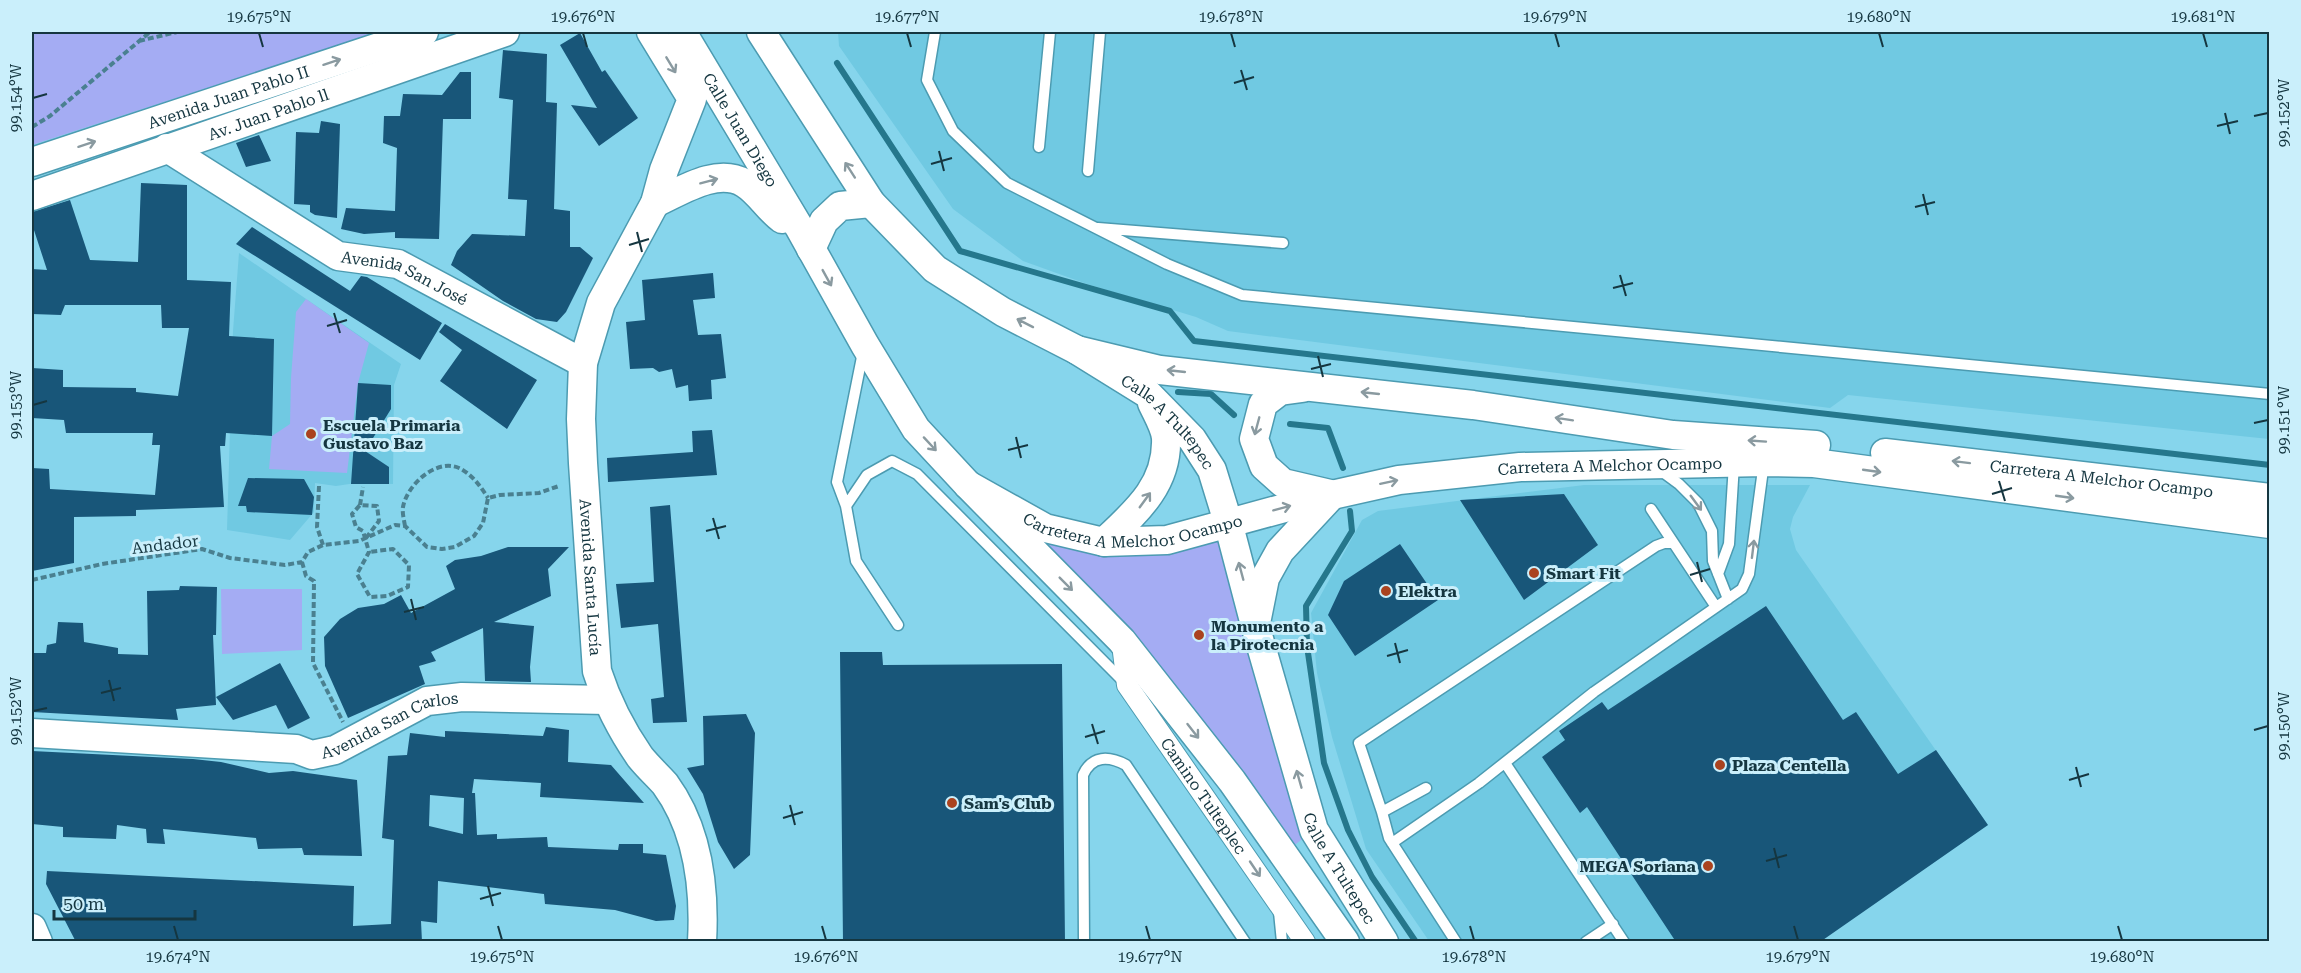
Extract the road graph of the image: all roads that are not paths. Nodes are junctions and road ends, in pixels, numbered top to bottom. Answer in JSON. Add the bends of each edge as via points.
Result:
{"nodes":[{"id":1,"x":424,"y":32,"type":"edge"},
{"id":2,"x":505,"y":32,"type":"edge"},
{"id":3,"x":651,"y":32,"type":"edge"},
{"id":4,"x":682,"y":32,"type":"edge"},
{"id":5,"x":935,"y":32,"type":"edge"},
{"id":6,"x":1050,"y":32,"type":"edge"},
{"id":7,"x":1100,"y":32,"type":"edge"},
{"id":8,"x":763,"y":34,"type":"edge"},
{"id":9,"x":1040,"y":147,"type":"dead end"},
{"id":10,"x":167,"y":148,"type":"junction"},
{"id":11,"x":32,"y":162,"type":"edge"},
{"id":12,"x":1088,"y":171,"type":"dead end"},
{"id":13,"x":32,"y":196,"type":"edge"},
{"id":14,"x":655,"y":203,"type":"junction"},
{"id":15,"x":871,"y":203,"type":"junction"},
{"id":16,"x":1092,"y":227,"type":"junction"},
{"id":17,"x":805,"y":238,"type":"junction"},
{"id":18,"x":1283,"y":243,"type":"dead end"},
{"id":19,"x":865,"y":345,"type":"junction"},
{"id":20,"x":1077,"y":350,"type":"junction"},
{"id":21,"x":583,"y":363,"type":"junction"},
{"id":22,"x":1315,"y":387,"type":"junction"},
{"id":23,"x":2270,"y":393,"type":"edge"},
{"id":24,"x":1148,"y":394,"type":"junction"},
{"id":25,"x":1764,"y":462,"type":"junction"},
{"id":26,"x":1734,"y":464,"type":"junction"},
{"id":27,"x":1653,"y":465,"type":"junction"},
{"id":28,"x":968,"y":485,"type":"junction"},
{"id":29,"x":1332,"y":495,"type":"junction"},
{"id":30,"x":2270,"y":498,"type":"edge"},
{"id":31,"x":846,"y":506,"type":"junction"},
{"id":32,"x":1651,"y":509,"type":"dead end"},
{"id":33,"x":1228,"y":522,"type":"junction"},
{"id":34,"x":2270,"y":524,"type":"edge"},
{"id":35,"x":1730,"y":526,"type":"junction"},
{"id":36,"x":1712,"y":531,"type":"junction"},
{"id":37,"x":1104,"y":542,"type":"junction"},
{"id":38,"x":1673,"y":543,"type":"junction"},
{"id":39,"x":1718,"y":574,"type":"junction"},
{"id":40,"x":1728,"y":599,"type":"junction"},
{"id":41,"x":1716,"y":607,"type":"junction"},
{"id":42,"x":898,"y":625,"type":"dead end"},
{"id":43,"x":1255,"y":625,"type":"junction"},
{"id":44,"x":1122,"y":641,"type":"junction"},
{"id":45,"x":1127,"y":685,"type":"junction"},
{"id":46,"x":607,"y":700,"type":"junction"},
{"id":47,"x":32,"y":733,"type":"edge"},
{"id":48,"x":1505,"y":763,"type":"junction"},
{"id":49,"x":1426,"y":788,"type":"dead end"},
{"id":50,"x":1382,"y":812,"type":"junction"},
{"id":51,"x":1392,"y":843,"type":"junction"},
{"id":52,"x":1279,"y":903,"type":"junction"},
{"id":53,"x":1367,"y":915,"type":"junction"},
{"id":54,"x":1613,"y":924,"type":"junction"},
{"id":55,"x":32,"y":928,"type":"edge"},
{"id":56,"x":38,"y":942,"type":"edge"},
{"id":57,"x":702,"y":942,"type":"edge"},
{"id":58,"x":1084,"y":942,"type":"edge"},
{"id":59,"x":1245,"y":942,"type":"edge"},
{"id":60,"x":1282,"y":942,"type":"edge"},
{"id":61,"x":1305,"y":942,"type":"edge"},
{"id":62,"x":1345,"y":942,"type":"edge"},
{"id":63,"x":1384,"y":942,"type":"edge"},
{"id":64,"x":1391,"y":942,"type":"edge"},
{"id":65,"x":1456,"y":942,"type":"edge"},
{"id":66,"x":1586,"y":942,"type":"edge"},
{"id":67,"x":1624,"y":942,"type":"edge"}],
"edges":[{"from":11,"to":1,"type":"main road","name":"Avenida Juan Pablo II","one_way":true},
{"from":2,"to":10,"type":"main road","name":"Av. Juan Pablo ll"},
{"from":3,"to":14,"type":"main road","name":"Avenida Santa Lucía","one_way":true,"via":[[692,99]]},
{"from":4,"to":17,"type":"main road","name":"Calle Juan Diego"},
{"from":5,"to":16,"type":"lane","via":[[927,80],[953,131],[1007,183]]},
{"from":6,"to":9,"type":"lane"},
{"from":7,"to":12,"type":"lane"},
{"from":15,"to":8,"type":"main road","name":"Calle A Tultepec","one_way":true},
{"from":10,"to":13,"type":"main road","name":"Av. Juan Pablo ll"},
{"from":10,"to":21,"type":"main road","name":"Avenida San José","via":[[338,256],[398,264]]},
{"from":14,"to":17,"type":"main road","one_way":true,"via":[[710,179],[727,178],[743,182]]},
{"from":14,"to":21,"type":"main road","name":"Avenida Santa Lucía","via":[[601,303]]},
{"from":15,"to":17,"type":"main road","via":[[840,206]]},
{"from":20,"to":15,"type":"main road","name":"Calle A Tultepec","one_way":true,"via":[[1004,312],[935,269]]},
{"from":16,"to":18,"type":"lane"},
{"from":16,"to":23,"type":"lane","via":[[1242,295]]},
{"from":17,"to":19,"type":"main road","name":"Calle A Tultepec","one_way":true},
{"from":19,"to":28,"type":"main road","name":"Calle A Tultepec","one_way":true,"via":[[916,429]]},
{"from":19,"to":31,"type":"lane","via":[[837,483]]},
{"from":22,"to":20,"type":"main road","name":"Carretera A Melchor Ocampo","one_way":true,"via":[[1160,370]]},
{"from":20,"to":24,"type":"main road","name":"Calle A Tultepec"},
{"from":21,"to":46,"type":"main road","name":"Avenida Santa Lucía","via":[[581,419],[597,671]]},
{"from":22,"to":29,"type":"main road","one_way":true,"via":[[1281,391],[1263,404],[1254,439],[1264,466],[1283,483]]},
{"from":30,"to":22,"type":"main road","name":"Carretera A Melchor Ocampo","one_way":true,"via":[[1815,445],[1673,435],[1473,405]]},
{"from":24,"to":33,"type":"main road","name":"Calle A Tultepec","via":[[1192,439],[1212,470]]},
{"from":37,"to":24,"type":"main road","one_way":true,"via":[[1147,501],[1164,467],[1166,436]]},
{"from":25,"to":26,"type":"main road","name":"Carretera A Melchor Ocampo"},
{"from":25,"to":34,"type":"main road","name":"Carretera A Melchor Ocampo","one_way":true,"via":[[1814,463]]},
{"from":40,"to":25,"type":"lane","one_way":true,"via":[[1742,589],[1749,573]]},
{"from":26,"to":27,"type":"main road","name":"Carretera A Melchor Ocampo"},
{"from":26,"to":35,"type":"lane"},
{"from":29,"to":27,"type":"main road","name":"Carretera A Melchor Ocampo","one_way":true,"via":[[1399,480],[1520,467]]},
{"from":27,"to":36,"type":"lane","one_way":true,"via":[[1698,503]]},
{"from":28,"to":37,"type":"main road","name":"Carretera A Melchor Ocampo","via":[[1045,528]]},
{"from":28,"to":44,"type":"main road","name":"Calle A Tultepec","one_way":true},
{"from":33,"to":29,"type":"main road","name":"Carretera A Melchor Ocampo","one_way":true},
{"from":29,"to":43,"type":"main road","via":[[1280,551],[1265,578]]},
{"from":31,"to":42,"type":"lane","via":[[856,561]]},
{"from":31,"to":45,"type":"lane","via":[[867,475],[892,461],[917,474]]},
{"from":32,"to":38,"type":"lane"},
{"from":33,"to":37,"type":"main road","name":"Carretera A Melchor Ocampo","via":[[1167,540]]},
{"from":43,"to":33,"type":"main road","name":"Calle A Tultepec","one_way":true},
{"from":35,"to":36,"type":"lane"},
{"from":35,"to":39,"type":"lane","via":[[1729,544]]},
{"from":36,"to":39,"type":"lane","via":[[1713,561]]},
{"from":38,"to":41,"type":"lane"},
{"from":38,"to":50,"type":"lane","via":[[1656,546],[1359,743]]},
{"from":39,"to":40,"type":"lane"},
{"from":40,"to":41,"type":"lane"},
{"from":41,"to":48,"type":"lane","via":[[1594,692]]},
{"from":53,"to":43,"type":"main road","name":"Calle A Tultepec","one_way":true,"via":[[1314,830]]},
{"from":44,"to":45,"type":"street","name":"Camino Tulteplec"},
{"from":44,"to":62,"type":"main road","name":"Calle A Tultepec","one_way":true,"via":[[1232,781]]},
{"from":45,"to":52,"type":"street","name":"Camino Tulteplec","one_way":true},
{"from":46,"to":47,"type":"main road","name":"Avenida San Carlos","via":[[462,697],[426,701],[335,750],[312,755],[296,749]]},
{"from":46,"to":57,"type":"main road","name":"Avenida Santa Lucía","via":[[640,757],[666,786],[696,849],[702,889]]},
{"from":48,"to":51,"type":"lane"},
{"from":48,"to":54,"type":"lane"},
{"from":49,"to":50,"type":"lane"},
{"from":50,"to":51,"type":"lane"},
{"from":51,"to":65,"type":"lane"},
{"from":52,"to":60,"type":"lane"},
{"from":52,"to":61,"type":"street","name":"Camino Tulteplec"},
{"from":53,"to":63,"type":"main road","name":"Calle A Tultepec"},
{"from":53,"to":64,"type":"street"},
{"from":54,"to":66,"type":"lane"},
{"from":54,"to":67,"type":"lane"},
{"from":55,"to":56,"type":"main road"},
{"from":58,"to":59,"type":"lane","via":[[1083,775],[1088,765],[1114,759],[1126,765]]}]}
